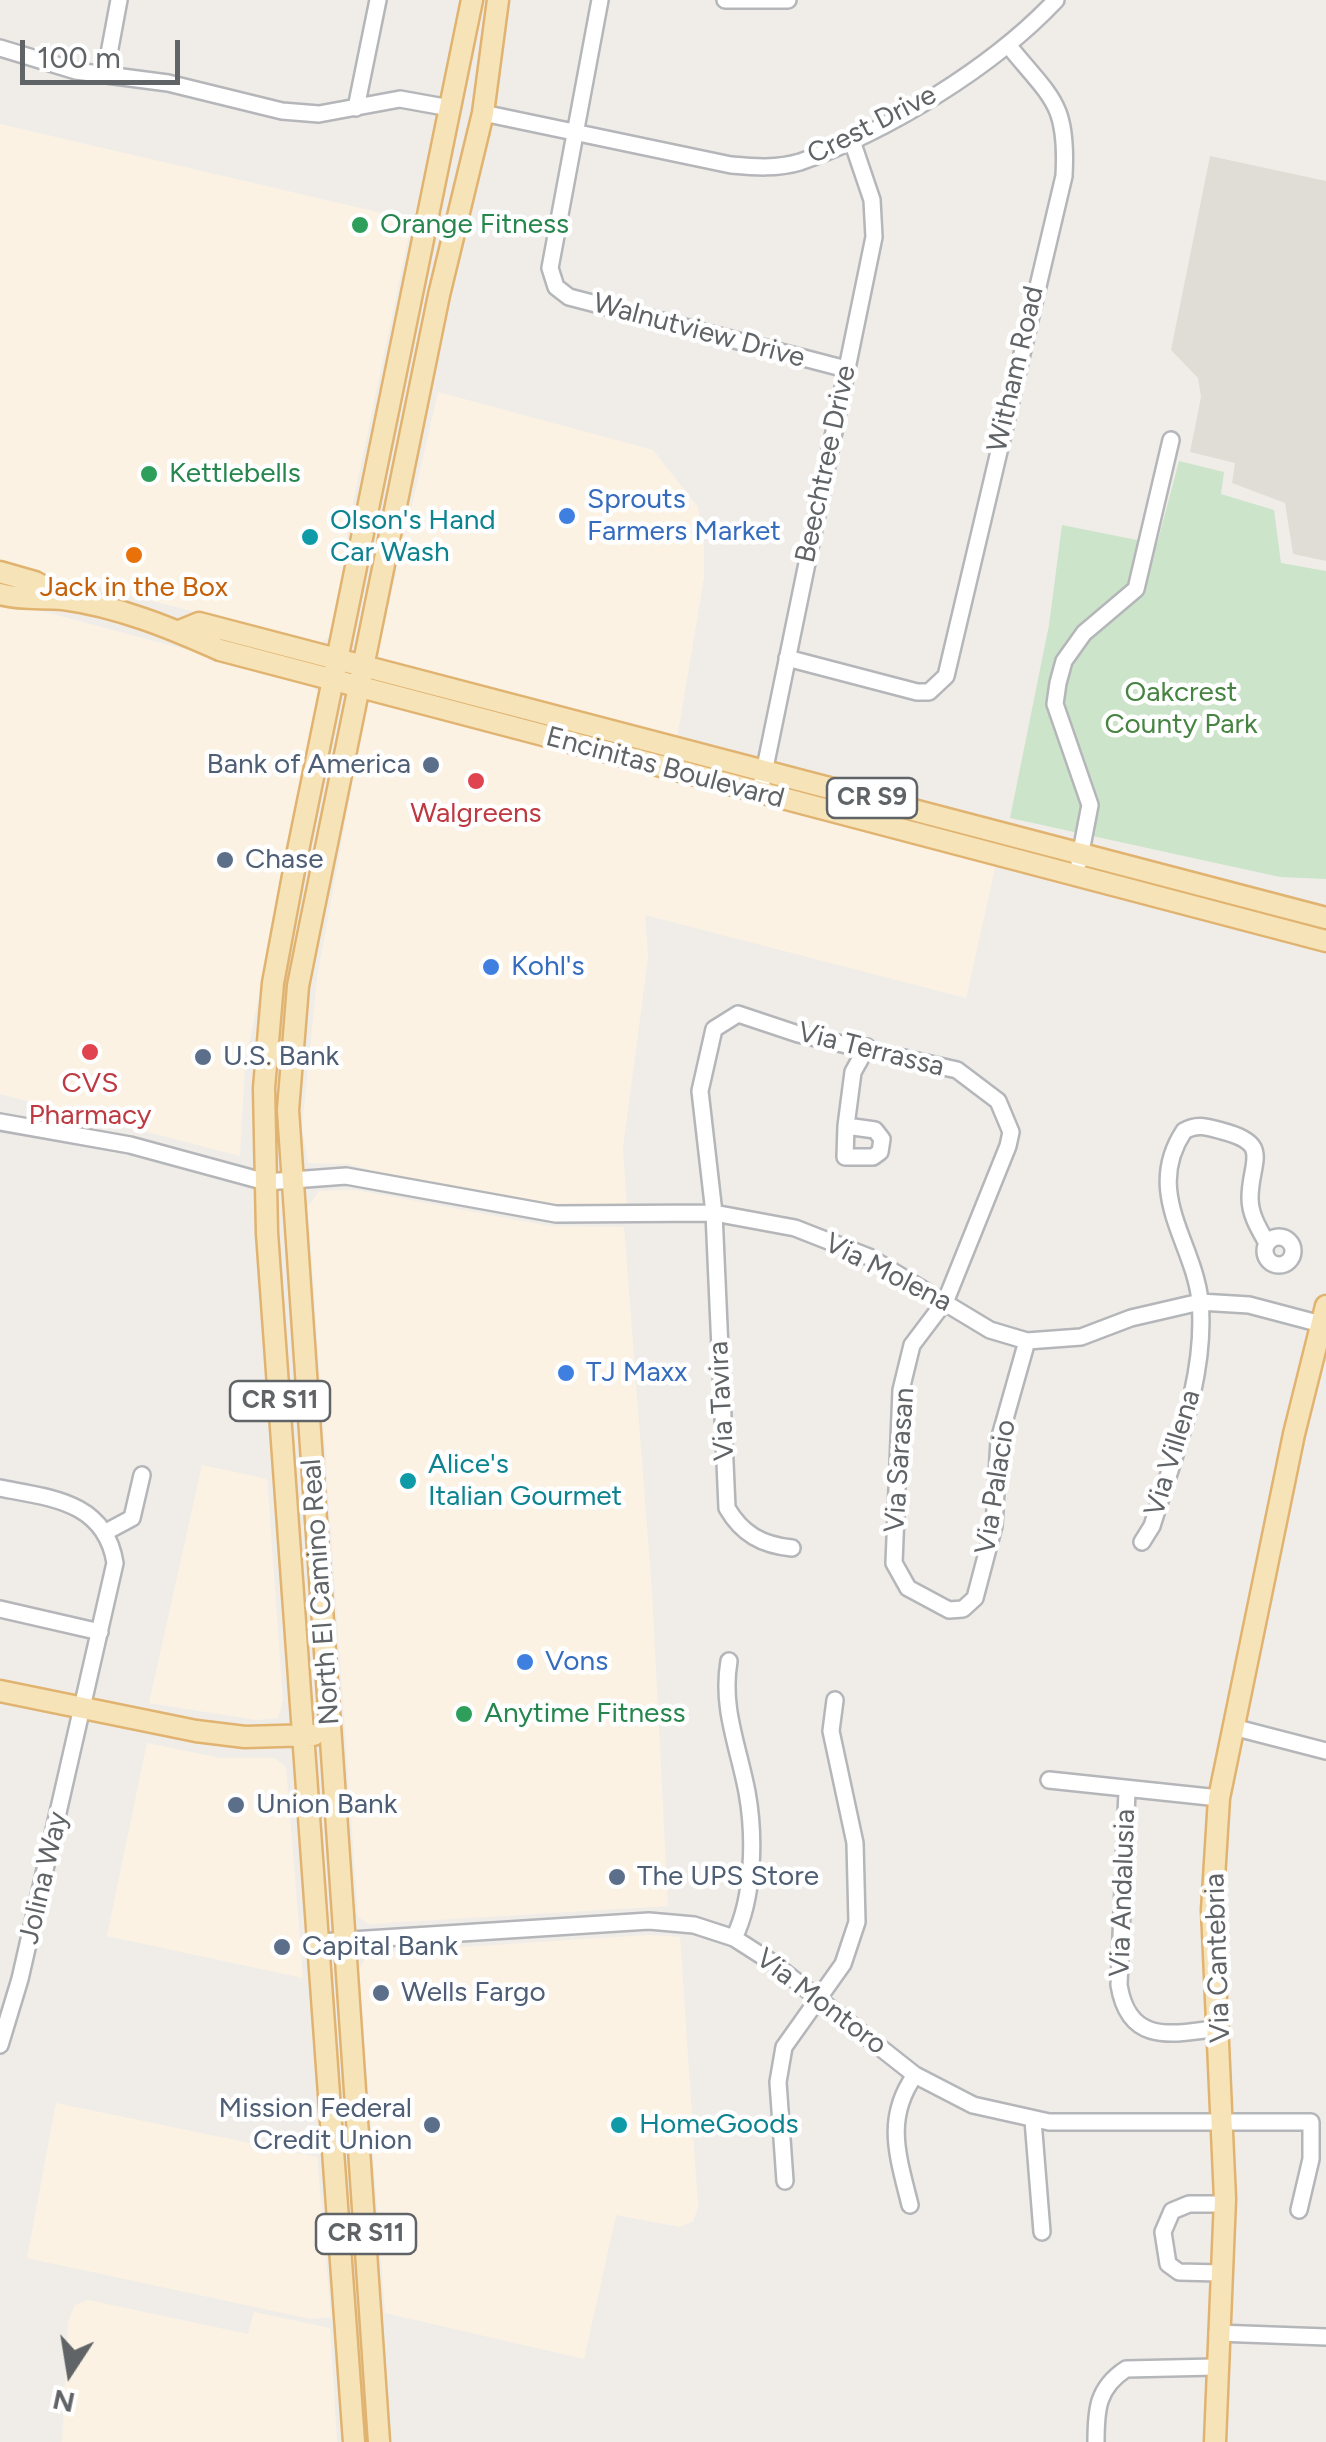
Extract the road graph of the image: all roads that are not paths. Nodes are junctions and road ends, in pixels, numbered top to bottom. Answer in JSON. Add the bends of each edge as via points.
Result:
{"nodes":[{"id":1,"x":120,"y":0,"type":"edge"},
{"id":2,"x":378,"y":0,"type":"edge"},
{"id":3,"x":476,"y":0,"type":"edge"},
{"id":4,"x":498,"y":0,"type":"edge"},
{"id":5,"x":600,"y":0,"type":"edge"},
{"id":6,"x":724,"y":0,"type":"edge"},
{"id":7,"x":788,"y":0,"type":"edge"},
{"id":8,"x":1056,"y":0,"type":"edge"},
{"id":9,"x":1008,"y":45,"type":"junction"},
{"id":10,"x":0,"y":48,"type":"edge"},
{"id":11,"x":106,"y":75,"type":"junction"},
{"id":12,"x":356,"y":108,"type":"junction"},
{"id":13,"x":450,"y":108,"type":"junction"},
{"id":14,"x":482,"y":113,"type":"junction"},
{"id":15,"x":572,"y":133,"type":"junction"},
{"id":16,"x":850,"y":138,"type":"junction"},
{"id":17,"x":846,"y":369,"type":"junction"},
{"id":18,"x":389,"y":409,"type":"junction"},
{"id":19,"x":1171,"y":440,"type":"dead end"},
{"id":20,"x":397,"y":497,"type":"junction"},
{"id":21,"x":0,"y":572,"type":"edge"},
{"id":22,"x":0,"y":594,"type":"edge"},
{"id":23,"x":65,"y":600,"type":"junction"},
{"id":24,"x":182,"y":630,"type":"junction"},
{"id":25,"x":787,"y":658,"type":"junction"},
{"id":26,"x":337,"y":659,"type":"junction"},
{"id":27,"x":364,"y":666,"type":"junction"},
{"id":28,"x":333,"y":681,"type":"junction"},
{"id":29,"x":359,"y":688,"type":"junction"},
{"id":30,"x":662,"y":744,"type":"junction"},
{"id":31,"x":574,"y":745,"type":"junction"},
{"id":32,"x":764,"y":769,"type":"junction"},
{"id":33,"x":760,"y":792,"type":"junction"},
{"id":34,"x":1080,"y":853,"type":"junction"},
{"id":35,"x":1076,"y":876,"type":"junction"},
{"id":36,"x":286,"y":914,"type":"junction"},
{"id":37,"x":1326,"y":918,"type":"edge"},
{"id":38,"x":1326,"y":941,"type":"edge"},
{"id":39,"x":298,"y":986,"type":"junction"},
{"id":40,"x":271,"y":1015,"type":"junction"},
{"id":41,"x":867,"y":1047,"type":"junction"},
{"id":42,"x":0,"y":1122,"type":"edge"},
{"id":43,"x":846,"y":1126,"type":"dead end"},
{"id":44,"x":288,"y":1127,"type":"junction"},
{"id":45,"x":290,"y":1180,"type":"junction"},
{"id":46,"x":266,"y":1182,"type":"junction"},
{"id":47,"x":714,"y":1213,"type":"junction"},
{"id":48,"x":1267,"y":1242,"type":"dead end"},
{"id":49,"x":946,"y":1300,"type":"junction"},
{"id":50,"x":1200,"y":1302,"type":"junction"},
{"id":51,"x":1323,"y":1315,"type":"edge"},
{"id":52,"x":276,"y":1337,"type":"junction"},
{"id":53,"x":1027,"y":1341,"type":"junction"},
{"id":54,"x":312,"y":1440,"type":"junction"},
{"id":55,"x":142,"y":1475,"type":"dead end"},
{"id":56,"x":0,"y":1488,"type":"edge"},
{"id":57,"x":104,"y":1533,"type":"junction"},
{"id":58,"x":1142,"y":1542,"type":"dead end"},
{"id":59,"x":792,"y":1548,"type":"dead end"},
{"id":60,"x":944,"y":1607,"type":"joint"},
{"id":61,"x":0,"y":1609,"type":"edge"},
{"id":62,"x":100,"y":1632,"type":"junction"},
{"id":63,"x":729,"y":1661,"type":"dead end"},
{"id":64,"x":0,"y":1691,"type":"edge"},
{"id":65,"x":836,"y":1700,"type":"dead end"},
{"id":66,"x":81,"y":1709,"type":"junction"},
{"id":67,"x":1233,"y":1727,"type":"junction"},
{"id":68,"x":304,"y":1735,"type":"junction"},
{"id":69,"x":331,"y":1735,"type":"junction"},
{"id":70,"x":1326,"y":1751,"type":"edge"},
{"id":71,"x":1049,"y":1780,"type":"dead end"},
{"id":72,"x":1128,"y":1791,"type":"junction"},
{"id":73,"x":1219,"y":1798,"type":"junction"},
{"id":74,"x":734,"y":1938,"type":"junction"},
{"id":75,"x":343,"y":1940,"type":"junction"},
{"id":76,"x":320,"y":1942,"type":"junction"},
{"id":77,"x":817,"y":1997,"type":"junction"},
{"id":78,"x":1220,"y":2028,"type":"junction"},
{"id":79,"x":0,"y":2045,"type":"edge"},
{"id":80,"x":916,"y":2075,"type":"junction"},
{"id":81,"x":334,"y":2113,"type":"junction"},
{"id":82,"x":1033,"y":2120,"type":"junction"},
{"id":83,"x":1224,"y":2123,"type":"junction"},
{"id":84,"x":785,"y":2181,"type":"dead end"},
{"id":85,"x":364,"y":2198,"type":"junction"},
{"id":86,"x":1224,"y":2204,"type":"junction"},
{"id":87,"x":910,"y":2205,"type":"dead end"},
{"id":88,"x":1299,"y":2210,"type":"dead end"},
{"id":89,"x":1042,"y":2232,"type":"dead end"},
{"id":90,"x":1220,"y":2272,"type":"junction"},
{"id":91,"x":1217,"y":2333,"type":"junction"},
{"id":92,"x":1326,"y":2337,"type":"edge"},
{"id":93,"x":1215,"y":2367,"type":"junction"},
{"id":94,"x":354,"y":2442,"type":"edge"},
{"id":95,"x":380,"y":2442,"type":"edge"},
{"id":96,"x":1096,"y":2442,"type":"edge"},
{"id":97,"x":1214,"y":2442,"type":"edge"}],
"edges":[{"from":1,"to":11,"type":"street"},
{"from":2,"to":12,"type":"street"},
{"from":3,"to":13,"type":"main road"},
{"from":3,"to":14,"type":"main road","via":[[482,30],[470,106]]},
{"from":4,"to":14,"type":"main road"},
{"from":5,"to":15,"type":"street"},
{"from":6,"to":7,"type":"street"},
{"from":8,"to":9,"type":"street","name":"Crest Drive"},
{"from":9,"to":16,"type":"street","name":"Crest Drive","via":[[972,73]]},
{"from":9,"to":25,"type":"street","name":"Witham Road","via":[[1061,109],[1064,176],[946,676],[929,692],[917,692]]},
{"from":10,"to":11,"type":"street"},
{"from":11,"to":12,"type":"street","via":[[282,111]]},
{"from":12,"to":13,"type":"street","via":[[400,99]]},
{"from":13,"to":18,"type":"main road"},
{"from":14,"to":15,"type":"street","name":"Crest Drive"},
{"from":14,"to":20,"type":"main road"},
{"from":15,"to":16,"type":"street","name":"Crest Drive","via":[[765,168],[799,162]]},
{"from":15,"to":17,"type":"street","name":"Walnutview Drive","via":[[550,268],[556,287],[569,296]]},
{"from":16,"to":17,"type":"street","name":"Beechtree Drive","via":[[872,200],[874,237]]},
{"from":17,"to":25,"type":"street","name":"Beechtree Drive"},
{"from":18,"to":20,"type":"main road","via":[[397,420],[390,479]]},
{"from":18,"to":26,"type":"main road"},
{"from":19,"to":34,"type":"street","via":[[1136,589],[1084,633],[1058,682],[1055,704],[1090,805]]},
{"from":20,"to":27,"type":"main road"},
{"from":21,"to":23,"type":"main road","name":"Encinitas Boulevard"},
{"from":22,"to":23,"type":"main road","name":"Encinitas Boulevard","number":"CR S9"},
{"from":23,"to":24,"type":"main road","name":"Encinitas Boulevard","number":"CR S9"},
{"from":24,"to":26,"type":"main road","name":"Encinitas Boulevard","number":"CR S9","via":[[199,623]]},
{"from":24,"to":28,"type":"main road","name":"Encinitas Boulevard","number":"CR S9","via":[[220,650]]},
{"from":25,"to":32,"type":"street","name":"Beechtree Drive"},
{"from":26,"to":27,"type":"main road","name":"Encinitas Boulevard","number":"CR S9"},
{"from":26,"to":28,"type":"main road","number":"CR S11"},
{"from":27,"to":29,"type":"main road","number":"CR S11"},
{"from":27,"to":30,"type":"main road","name":"Encinitas Boulevard","number":"CR S9"},
{"from":28,"to":29,"type":"main road","name":"Encinitas Boulevard","number":"CR S9"},
{"from":28,"to":36,"type":"main road","name":"North El Camino Real","number":"CR S11"},
{"from":29,"to":31,"type":"main road","name":"Encinitas Boulevard","number":"CR S9"},
{"from":29,"to":39,"type":"main road","name":"North El Camino Real","number":"CR S11"},
{"from":30,"to":31,"type":"main road","via":[[654,755],[603,742]]},
{"from":30,"to":32,"type":"main road","name":"Encinitas Boulevard","number":"CR S9"},
{"from":31,"to":33,"type":"main road","name":"Encinitas Boulevard","number":"CR S9"},
{"from":32,"to":33,"type":"street","name":"Beechtree Drive"},
{"from":32,"to":34,"type":"main road","name":"Encinitas Boulevard","number":"CR S9"},
{"from":33,"to":35,"type":"main road","name":"Encinitas Boulevard","number":"CR S9"},
{"from":34,"to":35,"type":"street"},
{"from":34,"to":37,"type":"main road","name":"Encinitas Boulevard","number":"CR S9"},
{"from":35,"to":38,"type":"main road","name":"Encinitas Boulevard","number":"CR S9"},
{"from":36,"to":39,"type":"main road","via":[[298,924],[291,976]]},
{"from":36,"to":40,"type":"main road","name":"North El Camino Real","number":"CR S11"},
{"from":39,"to":44,"type":"main road","name":"North El Camino Real","number":"CR S11"},
{"from":40,"to":44,"type":"main road","via":[[286,1033],[282,1107]]},
{"from":40,"to":46,"type":"main road","name":"North El Camino Real","number":"CR S11"},
{"from":41,"to":43,"type":"street","via":[[852,1072]]},
{"from":41,"to":47,"type":"street","name":"Via Terrassa","via":[[738,1014],[714,1029],[700,1092]]},
{"from":41,"to":49,"type":"street","name":"Via Terrassa","via":[[956,1070],[998,1101],[1011,1132]]},
{"from":42,"to":46,"type":"street","via":[[130,1145]]},
{"from":44,"to":45,"type":"main road","name":"North El Camino Real","number":"CR S11"},
{"from":45,"to":46,"type":"street","name":"Via Molena"},
{"from":45,"to":47,"type":"street","name":"Via Molena","via":[[346,1176],[556,1214]]},
{"from":45,"to":54,"type":"main road","name":"North El Camino Real","number":"CR S11"},
{"from":46,"to":52,"type":"main road","name":"North El Camino Real","number":"CR S11"},
{"from":47,"to":49,"type":"street","name":"Via Molena","via":[[828,1238]]},
{"from":47,"to":59,"type":"street","name":"Via Tavira","via":[[727,1508],[750,1536]]},
{"from":48,"to":50,"type":"street","via":[[1250,1199],[1258,1156],[1253,1145],[1201,1126],[1184,1131],[1168,1198]]},
{"from":49,"to":53,"type":"street","name":"Via Molena","via":[[990,1330]]},
{"from":49,"to":60,"type":"street","name":"Via Sarasan","via":[[912,1345],[902,1390],[894,1563],[908,1588]]},
{"from":50,"to":51,"type":"street","name":"Via Molena"},
{"from":50,"to":53,"type":"street","name":"Via Molena","via":[[1080,1337]]},
{"from":50,"to":58,"type":"street","name":"Via Villena","via":[[1195,1388]]},
{"from":51,"to":67,"type":"main road","name":"Via Cantebria"},
{"from":52,"to":54,"type":"main road","via":[[287,1354],[296,1426]]},
{"from":52,"to":68,"type":"main road","name":"North El Camino Real","number":"CR S11"},
{"from":53,"to":60,"type":"street","name":"Via Palacio","via":[[999,1440],[994,1526],[975,1598],[963,1609]]},
{"from":54,"to":69,"type":"main road","name":"North El Camino Real","number":"CR S11"},
{"from":55,"to":57,"type":"street","via":[[132,1518]]},
{"from":56,"to":57,"type":"street","via":[[69,1502]]},
{"from":57,"to":62,"type":"street","name":"Jolina Way","via":[[115,1562]]},
{"from":61,"to":62,"type":"street"},
{"from":62,"to":66,"type":"street","name":"Jolina Way"},
{"from":63,"to":74,"type":"street","via":[[724,1692],[748,1794],[752,1847]]},
{"from":64,"to":66,"type":"main road"},
{"from":65,"to":77,"type":"street","via":[[831,1731],[855,1844],[857,1922],[842,1964]]},
{"from":66,"to":68,"type":"main road","via":[[245,1737]]},
{"from":66,"to":79,"type":"street","name":"Jolina Way"},
{"from":67,"to":70,"type":"street"},
{"from":67,"to":73,"type":"main road","name":"Via Cantebria"},
{"from":68,"to":69,"type":"main road"},
{"from":68,"to":76,"type":"main road","name":"North El Camino Real","number":"CR S11"},
{"from":69,"to":75,"type":"main road","name":"North El Camino Real","number":"CR S11"},
{"from":71,"to":72,"type":"street"},
{"from":72,"to":73,"type":"street"},
{"from":72,"to":78,"type":"street","name":"Via Andalusia","via":[[1122,2006],[1156,2033]]},
{"from":73,"to":78,"type":"main road","name":"Via Cantebria","via":[[1212,1910]]},
{"from":74,"to":75,"type":"street","name":"Via Montoro","via":[[649,1920]]},
{"from":74,"to":77,"type":"street","name":"Via Montoro"},
{"from":75,"to":76,"type":"street","name":"Via Montoro"},
{"from":75,"to":85,"type":"main road","name":"North El Camino Real","number":"CR S11"},
{"from":76,"to":81,"type":"main road","name":"North El Camino Real","number":"CR S11"},
{"from":77,"to":80,"type":"street","name":"Via Montoro"},
{"from":77,"to":84,"type":"street","via":[[792,2030],[780,2063]]},
{"from":78,"to":83,"type":"main road","name":"Via Cantebria"},
{"from":80,"to":82,"type":"street","name":"Via Montoro","via":[[973,2104]]},
{"from":80,"to":87,"type":"street","via":[[894,2124]]},
{"from":81,"to":85,"type":"main road","via":[[347,2131],[354,2187]]},
{"from":81,"to":94,"type":"main road","name":"North El Camino Real","number":"CR S11"},
{"from":82,"to":83,"type":"street","name":"Via Montoro"},
{"from":82,"to":89,"type":"street"},
{"from":83,"to":86,"type":"main road","name":"Via Cantebria"},
{"from":83,"to":88,"type":"street","name":"Via Montoro","via":[[1311,2122]]},
{"from":85,"to":95,"type":"main road","name":"North El Camino Real","number":"CR S11"},
{"from":86,"to":90,"type":"main road","name":"Via Cantebria"},
{"from":86,"to":90,"type":"street","via":[[1172,2211],[1163,2232],[1168,2264],[1179,2272]]},
{"from":90,"to":91,"type":"main road","name":"Via Cantebria"},
{"from":91,"to":92,"type":"street"},
{"from":91,"to":93,"type":"main road","name":"Via Cantebria"},
{"from":93,"to":96,"type":"street","via":[[1126,2369],[1102,2390]]},
{"from":93,"to":97,"type":"main road","name":"Via Cantebria"}]}
